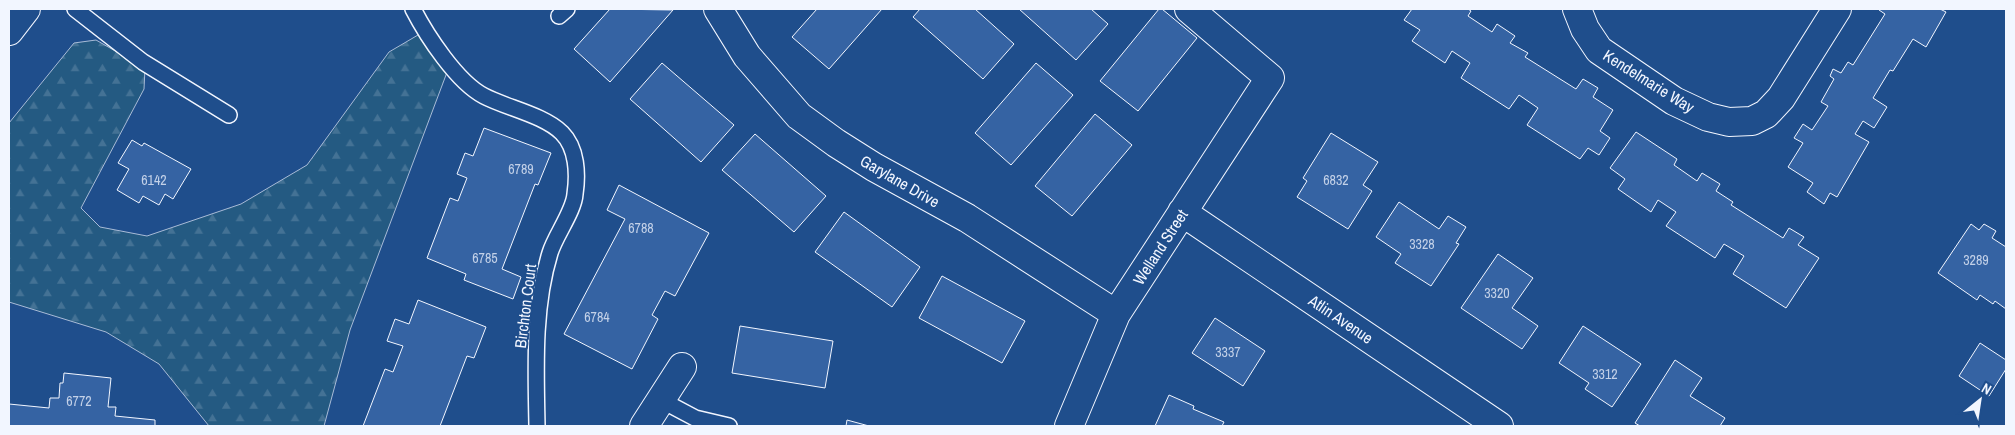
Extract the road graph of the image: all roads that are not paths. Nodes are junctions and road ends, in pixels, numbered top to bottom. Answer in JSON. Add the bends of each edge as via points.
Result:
{"nodes":[{"id":1,"x":26,"y":9,"type":"edge"},
{"id":2,"x":75,"y":9,"type":"edge"},
{"id":3,"x":413,"y":9,"type":"edge"},
{"id":4,"x":718,"y":9,"type":"edge"},
{"id":5,"x":1189,"y":9,"type":"edge"},
{"id":6,"x":1577,"y":9,"type":"edge"},
{"id":7,"x":1837,"y":9,"type":"edge"},
{"id":8,"x":9,"y":31,"type":"edge"},
{"id":9,"x":229,"y":115,"type":"dead end"},
{"id":10,"x":1182,"y":212,"type":"junction"},
{"id":11,"x":1116,"y":314,"type":"junction"},
{"id":12,"x":682,"y":367,"type":"dead end"},
{"id":13,"x":661,"y":400,"type":"junction"},
{"id":14,"x":537,"y":426,"type":"edge"},
{"id":15,"x":644,"y":426,"type":"edge"},
{"id":16,"x":729,"y":426,"type":"edge"},
{"id":17,"x":1069,"y":426,"type":"edge"},
{"id":18,"x":1500,"y":426,"type":"edge"}],
"edges":[{"from":1,"to":8,"type":"street"},
{"from":2,"to":9,"type":"lane","via":[[143,62]]},
{"from":3,"to":14,"type":"lane","name":"Birchton Court","via":[[459,77],[482,95],[548,124],[562,133],[572,146],[576,162],[575,196],[550,252],[541,292],[536,363]]},
{"from":4,"to":11,"type":"street","name":"Garylane Drive","via":[[747,56],[799,116],[867,163],[967,218]]},
{"from":5,"to":10,"type":"street","name":"Welland Street","via":[[1270,78]]},
{"from":6,"to":7,"type":"street","name":"Kendelmarie Way","via":[[1599,50],[1674,101],[1708,117],[1729,122],[1752,121],[1766,114],[1780,98]]},
{"from":10,"to":11,"type":"street","name":"Welland Street"},
{"from":10,"to":18,"type":"street","name":"Atlin Avenue"},
{"from":11,"to":17,"type":"street","name":"Welland Street"},
{"from":12,"to":13,"type":"street"},
{"from":13,"to":15,"type":"street"},
{"from":13,"to":16,"type":"lane","via":[[695,418]]}]}
